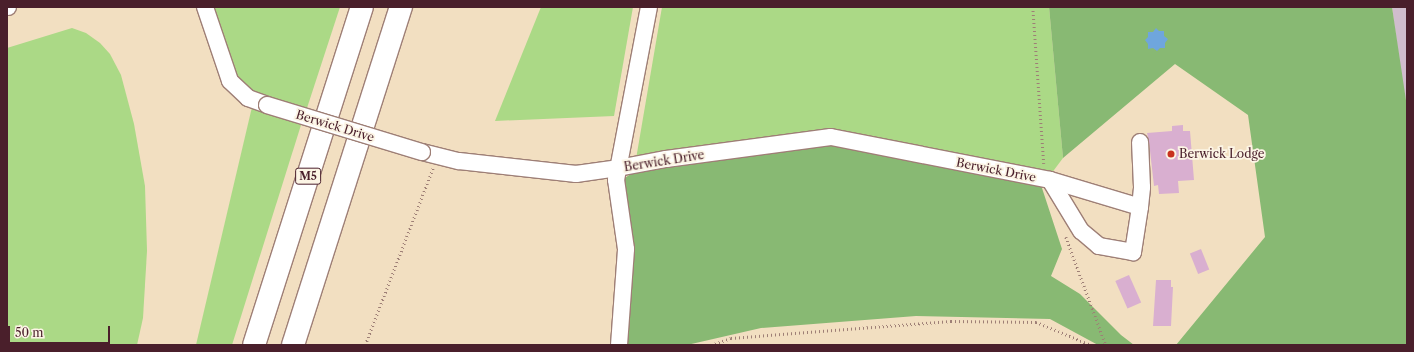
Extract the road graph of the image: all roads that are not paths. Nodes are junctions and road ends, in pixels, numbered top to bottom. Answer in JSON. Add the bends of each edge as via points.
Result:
{"nodes":[{"id":1,"x":205,"y":7,"type":"edge"},
{"id":2,"x":362,"y":7,"type":"edge"},
{"id":3,"x":401,"y":7,"type":"edge"},
{"id":4,"x":648,"y":7,"type":"edge"},
{"id":5,"x":1140,"y":142,"type":"dead end"},
{"id":6,"x":618,"y":168,"type":"junction"},
{"id":7,"x":1050,"y":180,"type":"junction"},
{"id":8,"x":1140,"y":206,"type":"junction"},
{"id":9,"x":254,"y":345,"type":"edge"},
{"id":10,"x":293,"y":345,"type":"edge"},
{"id":11,"x":620,"y":345,"type":"edge"}],
"edges":[{"from":1,"to":6,"type":"street","name":"Berwick Drive","bridge":true,"via":[[225,71],[230,81],[248,98],[437,157],[576,174]]},
{"from":2,"to":9,"type":"highway","number":"M5"},
{"from":3,"to":10,"type":"highway"},
{"from":4,"to":6,"type":"street"},
{"from":5,"to":8,"type":"street"},
{"from":6,"to":7,"type":"street","name":"Berwick Drive","via":[[831,137]]},
{"from":6,"to":11,"type":"street","via":[[616,180],[626,249]]},
{"from":7,"to":8,"type":"street","name":"Berwick Drive"},
{"from":7,"to":8,"type":"street","via":[[1081,231],[1099,246],[1133,252]]}]}
